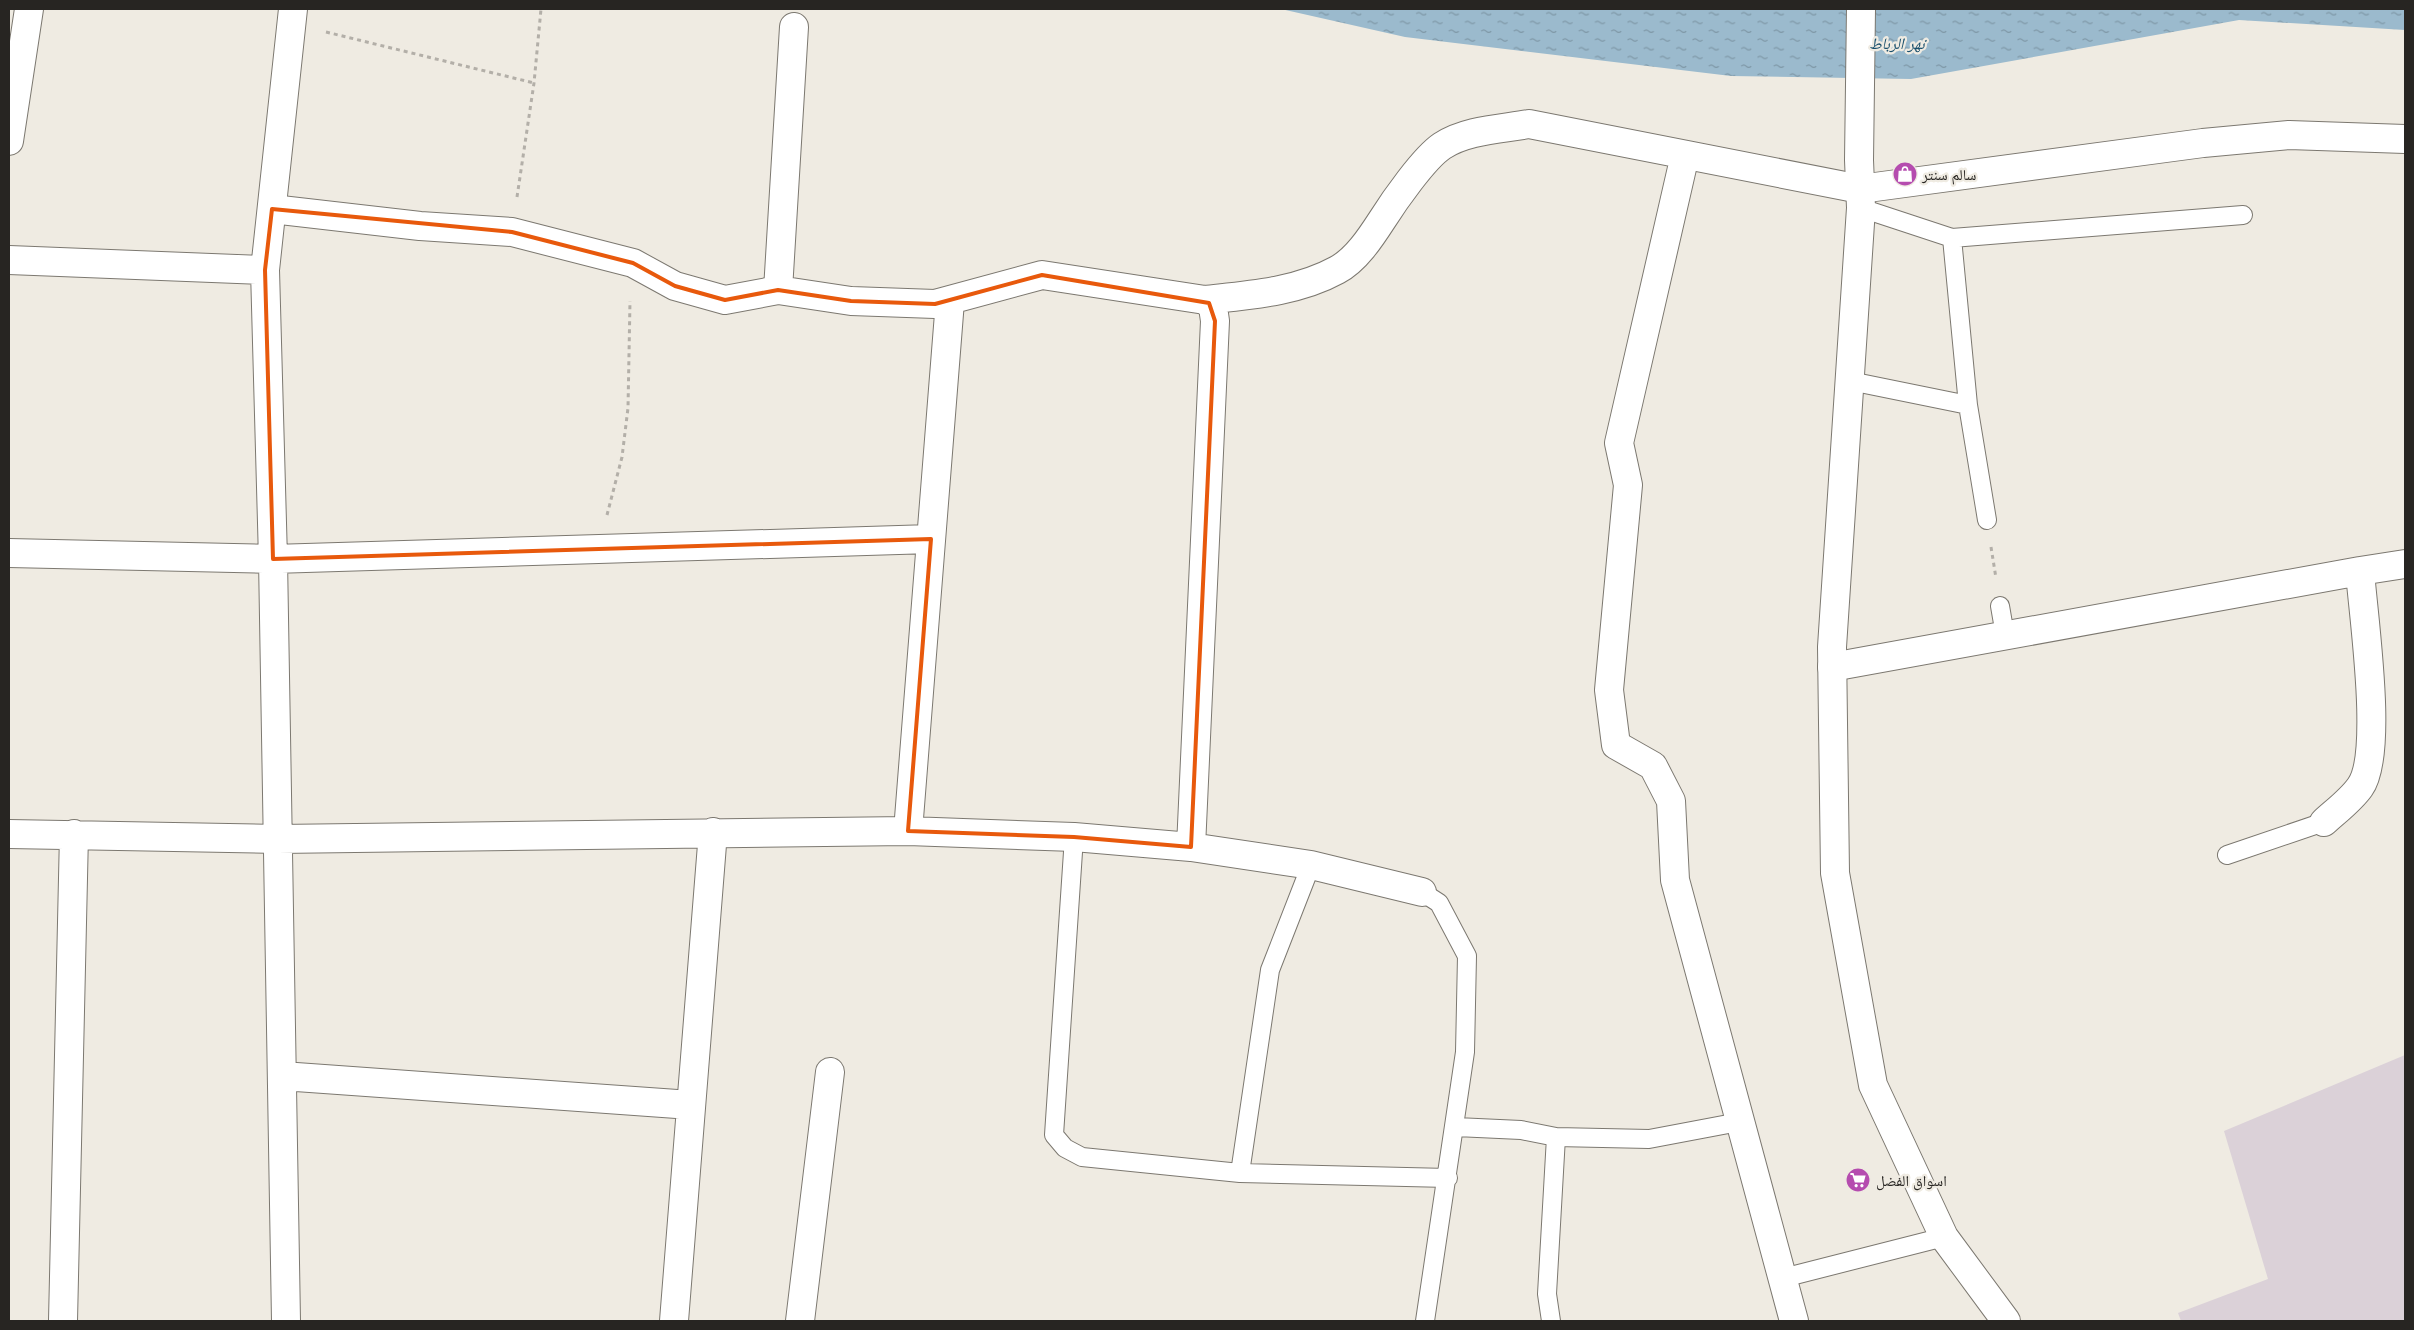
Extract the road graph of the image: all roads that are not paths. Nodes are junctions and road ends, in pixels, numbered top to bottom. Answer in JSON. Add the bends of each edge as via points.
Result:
{"nodes":[{"id":1,"x":28,"y":9,"type":"edge"},
{"id":2,"x":1861,"y":9,"type":"edge"},
{"id":3,"x":292,"y":16,"type":"edge"},
{"id":4,"x":794,"y":27,"type":"dead end"},
{"id":5,"x":2405,"y":139,"type":"edge"},
{"id":6,"x":9,"y":140,"type":"edge"},
{"id":7,"x":1685,"y":154,"type":"junction"},
{"id":8,"x":1861,"y":199,"type":"junction"},
{"id":9,"x":272,"y":208,"type":"junction"},
{"id":10,"x":2243,"y":214,"type":"dead end"},
{"id":11,"x":1952,"y":238,"type":"junction"},
{"id":12,"x":9,"y":260,"type":"edge"},
{"id":13,"x":266,"y":270,"type":"junction"},
{"id":14,"x":778,"y":290,"type":"junction"},
{"id":15,"x":1204,"y":300,"type":"junction"},
{"id":16,"x":950,"y":301,"type":"junction"},
{"id":17,"x":1850,"y":380,"type":"junction"},
{"id":18,"x":1968,"y":405,"type":"junction"},
{"id":19,"x":1987,"y":520,"type":"road end"},
{"id":20,"x":931,"y":539,"type":"junction"},
{"id":21,"x":9,"y":553,"type":"edge"},
{"id":22,"x":273,"y":559,"type":"junction"},
{"id":23,"x":2405,"y":564,"type":"edge"},
{"id":24,"x":2360,"y":571,"type":"junction"},
{"id":25,"x":2000,"y":606,"type":"road end"},
{"id":26,"x":2005,"y":635,"type":"junction"},
{"id":27,"x":1832,"y":666,"type":"junction"},
{"id":28,"x":2324,"y":822,"type":"joint"},
{"id":29,"x":908,"y":831,"type":"junction"},
{"id":30,"x":713,"y":832,"type":"junction"},
{"id":31,"x":9,"y":834,"type":"edge"},
{"id":32,"x":74,"y":834,"type":"junction"},
{"id":33,"x":1074,"y":837,"type":"junction"},
{"id":34,"x":278,"y":839,"type":"junction"},
{"id":35,"x":1191,"y":847,"type":"junction"},
{"id":36,"x":2228,"y":855,"type":"dead end"},
{"id":37,"x":1311,"y":865,"type":"junction"},
{"id":38,"x":1422,"y":892,"type":"joint"},
{"id":39,"x":830,"y":1072,"type":"dead end"},
{"id":40,"x":282,"y":1076,"type":"junction"},
{"id":41,"x":692,"y":1106,"type":"junction"},
{"id":42,"x":1739,"y":1122,"type":"junction"},
{"id":43,"x":1456,"y":1127,"type":"junction"},
{"id":44,"x":1556,"y":1136,"type":"junction"},
{"id":45,"x":1240,"y":1173,"type":"junction"},
{"id":46,"x":1448,"y":1178,"type":"junction"},
{"id":47,"x":1944,"y":1237,"type":"junction"},
{"id":48,"x":1783,"y":1278,"type":"junction"},
{"id":49,"x":63,"y":1321,"type":"edge"},
{"id":50,"x":286,"y":1321,"type":"edge"},
{"id":51,"x":674,"y":1321,"type":"edge"},
{"id":52,"x":800,"y":1321,"type":"edge"},
{"id":53,"x":1424,"y":1321,"type":"edge"},
{"id":54,"x":1551,"y":1321,"type":"edge"},
{"id":55,"x":1794,"y":1321,"type":"edge"},
{"id":56,"x":2006,"y":1321,"type":"edge"}],
"edges":[{"from":1,"to":6,"type":"street"},
{"from":2,"to":8,"type":"street"},
{"from":3,"to":9,"type":"street"},
{"from":4,"to":14,"type":"street"},
{"from":5,"to":8,"type":"street","via":[[2289,135],[2203,143]]},
{"from":7,"to":8,"type":"street"},
{"from":7,"to":15,"type":"street","via":[[1530,124],[1474,133],[1441,146],[1410,180],[1368,241],[1338,270],[1305,284]]},
{"from":7,"to":42,"type":"street","via":[[1619,443],[1628,486],[1609,690],[1616,745],[1652,766],[1671,801],[1675,880]]},
{"from":8,"to":11,"type":"lane"},
{"from":8,"to":17,"type":"street"},
{"from":9,"to":13,"type":"street"},
{"from":9,"to":14,"type":"street","via":[[420,226],[512,232],[633,263],[676,286],[725,300]]},
{"from":10,"to":11,"type":"lane"},
{"from":11,"to":18,"type":"lane"},
{"from":12,"to":13,"type":"street"},
{"from":13,"to":22,"type":"street"},
{"from":14,"to":16,"type":"street","via":[[851,301],[935,304]]},
{"from":15,"to":16,"type":"street","via":[[1042,275]]},
{"from":15,"to":35,"type":"street","via":[[1213,307],[1215,321]]},
{"from":16,"to":20,"type":"street"},
{"from":17,"to":18,"type":"lane"},
{"from":17,"to":27,"type":"street"},
{"from":18,"to":19,"type":"lane"},
{"from":20,"to":22,"type":"street"},
{"from":20,"to":29,"type":"street"},
{"from":21,"to":22,"type":"street"},
{"from":22,"to":34,"type":"street"},
{"from":23,"to":24,"type":"street"},
{"from":24,"to":26,"type":"street"},
{"from":24,"to":28,"type":"street","via":[[2372,716],[2371,746],[2367,771],[2360,787]]},
{"from":25,"to":26,"type":"lane"},
{"from":26,"to":27,"type":"street"},
{"from":27,"to":47,"type":"street","via":[[1835,873],[1873,1085]]},
{"from":28,"to":36,"type":"lane"},
{"from":29,"to":30,"type":"street"},
{"from":29,"to":33,"type":"street"},
{"from":30,"to":34,"type":"street"},
{"from":30,"to":41,"type":"street"},
{"from":31,"to":32,"type":"street"},
{"from":32,"to":34,"type":"street"},
{"from":32,"to":49,"type":"street"},
{"from":33,"to":35,"type":"street"},
{"from":33,"to":45,"type":"lane","via":[[1054,1135],[1065,1148],[1082,1156]]},
{"from":34,"to":40,"type":"street"},
{"from":35,"to":37,"type":"street"},
{"from":37,"to":38,"type":"street"},
{"from":37,"to":45,"type":"lane","via":[[1270,970]]},
{"from":38,"to":43,"type":"lane","via":[[1439,903],[1467,956],[1466,1052]]},
{"from":39,"to":52,"type":"street"},
{"from":40,"to":41,"type":"street"},
{"from":40,"to":50,"type":"street"},
{"from":41,"to":51,"type":"street"},
{"from":42,"to":44,"type":"lane","via":[[1649,1139]]},
{"from":42,"to":48,"type":"street"},
{"from":43,"to":44,"type":"lane","via":[[1521,1130]]},
{"from":43,"to":46,"type":"lane"},
{"from":44,"to":54,"type":"lane","via":[[1547,1294]]},
{"from":45,"to":46,"type":"lane"},
{"from":46,"to":53,"type":"lane"},
{"from":47,"to":48,"type":"lane"},
{"from":47,"to":56,"type":"street"},
{"from":48,"to":55,"type":"street"}]}
